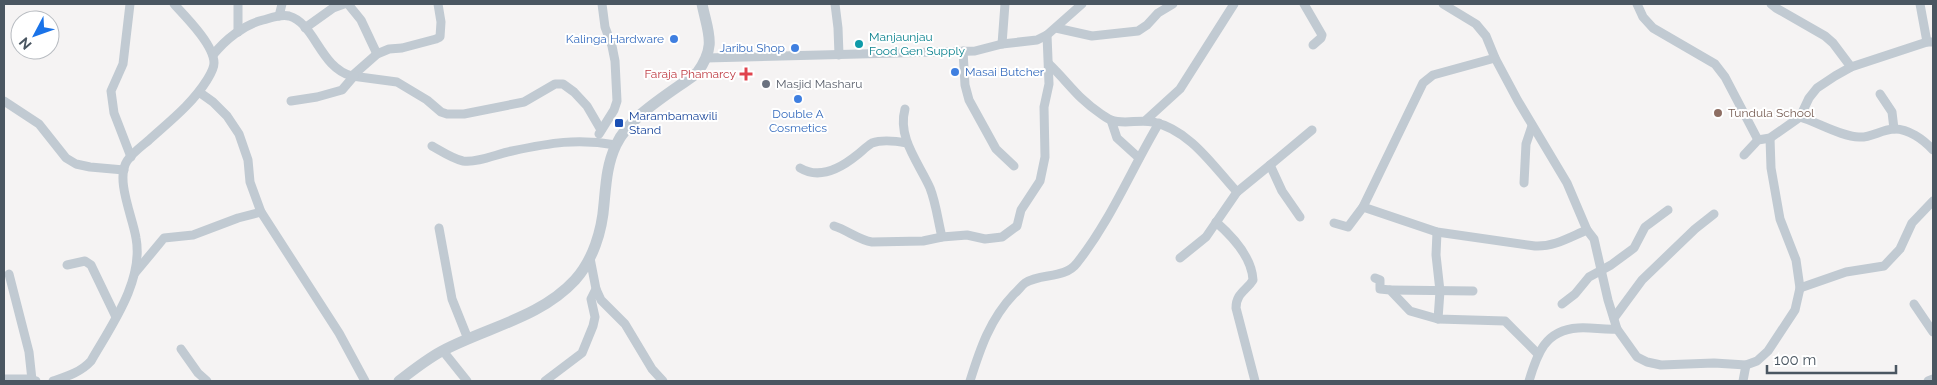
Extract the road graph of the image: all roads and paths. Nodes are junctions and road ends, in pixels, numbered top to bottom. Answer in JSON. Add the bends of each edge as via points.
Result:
{"nodes":[{"id":1,"x":130,"y":4,"type":"edge"},
{"id":2,"x":174,"y":4,"type":"edge"},
{"id":3,"x":238,"y":4,"type":"edge"},
{"id":4,"x":282,"y":4,"type":"edge"},
{"id":5,"x":344,"y":4,"type":"edge"},
{"id":6,"x":348,"y":4,"type":"edge"},
{"id":7,"x":438,"y":4,"type":"edge"},
{"id":8,"x":602,"y":4,"type":"edge"},
{"id":9,"x":702,"y":4,"type":"edge"},
{"id":10,"x":835,"y":4,"type":"edge"},
{"id":11,"x":1005,"y":4,"type":"edge"},
{"id":12,"x":1082,"y":4,"type":"edge"},
{"id":13,"x":1173,"y":4,"type":"edge"},
{"id":14,"x":1234,"y":4,"type":"edge"},
{"id":15,"x":1304,"y":4,"type":"edge"},
{"id":16,"x":1443,"y":4,"type":"edge"},
{"id":17,"x":1637,"y":4,"type":"edge"},
{"id":18,"x":1920,"y":4,"type":"edge"},
{"id":19,"x":1775,"y":5,"type":"edge"},
{"id":20,"x":279,"y":16,"type":"junction"},
{"id":21,"x":305,"y":28,"type":"junction"},
{"id":22,"x":1056,"y":28,"type":"junction"},
{"id":23,"x":238,"y":32,"type":"junction"},
{"id":24,"x":1047,"y":36,"type":"junction"},
{"id":25,"x":1930,"y":42,"type":"edge"},
{"id":26,"x":1002,"y":44,"type":"junction"},
{"id":27,"x":1313,"y":45,"type":"dead end"},
{"id":28,"x":963,"y":52,"type":"junction"},
{"id":29,"x":377,"y":54,"type":"junction"},
{"id":30,"x":213,"y":55,"type":"junction"},
{"id":31,"x":838,"y":55,"type":"junction"},
{"id":32,"x":706,"y":58,"type":"junction"},
{"id":33,"x":1495,"y":58,"type":"junction"},
{"id":34,"x":1049,"y":64,"type":"junction"},
{"id":35,"x":1851,"y":68,"type":"junction"},
{"id":36,"x":353,"y":76,"type":"junction"},
{"id":37,"x":199,"y":92,"type":"junction"},
{"id":38,"x":1880,"y":94,"type":"dead end"},
{"id":39,"x":4,"y":101,"type":"edge"},
{"id":40,"x":291,"y":101,"type":"dead end"},
{"id":41,"x":905,"y":109,"type":"dead end"},
{"id":42,"x":1800,"y":117,"type":"junction"},
{"id":43,"x":1111,"y":120,"type":"junction"},
{"id":44,"x":1146,"y":120,"type":"junction"},
{"id":45,"x":1159,"y":123,"type":"junction"},
{"id":46,"x":1532,"y":126,"type":"junction"},
{"id":47,"x":1894,"y":129,"type":"junction"},
{"id":48,"x":601,"y":130,"type":"junction"},
{"id":49,"x":1312,"y":130,"type":"dead end"},
{"id":50,"x":1770,"y":138,"type":"junction"},
{"id":51,"x":1758,"y":140,"type":"junction"},
{"id":52,"x":594,"y":141,"type":"junction"},
{"id":53,"x":907,"y":144,"type":"junction"},
{"id":54,"x":616,"y":145,"type":"junction"},
{"id":55,"x":432,"y":146,"type":"dead end"},
{"id":56,"x":1933,"y":150,"type":"edge"},
{"id":57,"x":1744,"y":155,"type":"dead end"},
{"id":58,"x":131,"y":157,"type":"junction"},
{"id":59,"x":1139,"y":158,"type":"junction"},
{"id":60,"x":1270,"y":165,"type":"junction"},
{"id":61,"x":1014,"y":166,"type":"dead end"},
{"id":62,"x":800,"y":168,"type":"dead end"},
{"id":63,"x":124,"y":170,"type":"junction"},
{"id":64,"x":1524,"y":183,"type":"dead end"},
{"id":65,"x":1238,"y":192,"type":"junction"},
{"id":66,"x":1933,"y":201,"type":"edge"},
{"id":67,"x":1362,"y":206,"type":"junction"},
{"id":68,"x":1668,"y":210,"type":"dead end"},
{"id":69,"x":261,"y":212,"type":"junction"},
{"id":70,"x":1714,"y":214,"type":"dead end"},
{"id":71,"x":1300,"y":217,"type":"dead end"},
{"id":72,"x":1216,"y":222,"type":"junction"},
{"id":73,"x":1334,"y":223,"type":"dead end"},
{"id":74,"x":834,"y":226,"type":"dead end"},
{"id":75,"x":439,"y":228,"type":"dead end"},
{"id":76,"x":1588,"y":230,"type":"junction"},
{"id":77,"x":1437,"y":232,"type":"junction"},
{"id":78,"x":942,"y":237,"type":"junction"},
{"id":79,"x":590,"y":258,"type":"junction"},
{"id":80,"x":1180,"y":258,"type":"dead end"},
{"id":81,"x":67,"y":265,"type":"dead end"},
{"id":82,"x":1601,"y":271,"type":"junction"},
{"id":83,"x":9,"y":274,"type":"dead end"},
{"id":84,"x":134,"y":275,"type":"junction"},
{"id":85,"x":1375,"y":278,"type":"dead end"},
{"id":86,"x":1800,"y":288,"type":"junction"},
{"id":87,"x":596,"y":289,"type":"junction"},
{"id":88,"x":1390,"y":290,"type":"junction"},
{"id":89,"x":1440,"y":291,"type":"junction"},
{"id":90,"x":1472,"y":291,"type":"dead end"},
{"id":91,"x":1562,"y":304,"type":"dead end"},
{"id":92,"x":1914,"y":304,"type":"dead end"},
{"id":93,"x":116,"y":317,"type":"junction"},
{"id":94,"x":1614,"y":318,"type":"junction"},
{"id":95,"x":1438,"y":319,"type":"junction"},
{"id":96,"x":1617,"y":329,"type":"junction"},
{"id":97,"x":1933,"y":332,"type":"edge"},
{"id":98,"x":468,"y":339,"type":"junction"},
{"id":99,"x":180,"y":349,"type":"dead end"},
{"id":100,"x":442,"y":351,"type":"junction"},
{"id":101,"x":1538,"y":354,"type":"junction"},
{"id":102,"x":1746,"y":365,"type":"junction"},
{"id":103,"x":4,"y":379,"type":"edge"},
{"id":104,"x":1933,"y":379,"type":"edge"},
{"id":105,"x":34,"y":381,"type":"edge"},
{"id":106,"x":53,"y":381,"type":"edge"},
{"id":107,"x":207,"y":381,"type":"edge"},
{"id":108,"x":365,"y":381,"type":"edge"},
{"id":109,"x":399,"y":381,"type":"edge"},
{"id":110,"x":467,"y":381,"type":"edge"},
{"id":111,"x":545,"y":381,"type":"edge"},
{"id":112,"x":662,"y":381,"type":"edge"},
{"id":113,"x":970,"y":381,"type":"edge"},
{"id":114,"x":1255,"y":381,"type":"edge"},
{"id":115,"x":1529,"y":381,"type":"edge"},
{"id":116,"x":1742,"y":381,"type":"edge"},
{"id":117,"x":1928,"y":381,"type":"edge"}],
"edges":[{"from":1,"to":58,"type":"street","via":[[123,64],[111,91],[114,113]]},
{"from":2,"to":30,"type":"street","via":[[192,23]]},
{"from":3,"to":23,"type":"street"},
{"from":4,"to":20,"type":"street"},
{"from":5,"to":21,"type":"street"},
{"from":6,"to":29,"type":"street","via":[[361,20]]},
{"from":7,"to":29,"type":"street","via":[[440,36]]},
{"from":8,"to":48,"type":"street","via":[[615,61],[617,101]]},
{"from":9,"to":32,"type":"street","via":[[710,31]]},
{"from":10,"to":31,"type":"street"},
{"from":11,"to":26,"type":"street"},
{"from":12,"to":22,"type":"street"},
{"from":13,"to":22,"type":"street","via":[[1138,31],[1092,36]]},
{"from":14,"to":44,"type":"street","via":[[1180,89]]},
{"from":15,"to":27,"type":"street","via":[[1322,35]]},
{"from":16,"to":33,"type":"street","via":[[1476,24],[1486,36]]},
{"from":17,"to":51,"type":"street","via":[[1653,28],[1715,64]]},
{"from":18,"to":25,"type":"street"},
{"from":19,"to":35,"type":"street","via":[[1833,43]]},
{"from":20,"to":21,"type":"street","via":[[294,18]]},
{"from":20,"to":23,"type":"street","via":[[259,21]]},
{"from":21,"to":36,"type":"street","via":[[326,59]]},
{"from":22,"to":24,"type":"street"},
{"from":23,"to":30,"type":"street"},
{"from":24,"to":26,"type":"street"},
{"from":24,"to":34,"type":"street"},
{"from":25,"to":35,"type":"street"},
{"from":26,"to":28,"type":"street"},
{"from":28,"to":31,"type":"street"},
{"from":28,"to":61,"type":"street","via":[[969,100],[996,149]]},
{"from":29,"to":36,"type":"street"},
{"from":30,"to":37,"type":"street","via":[[213,69]]},
{"from":31,"to":32,"type":"street"},
{"from":32,"to":54,"type":"street","via":[[698,73],[643,113]]},
{"from":33,"to":46,"type":"street"},
{"from":33,"to":67,"type":"street","via":[[1433,75],[1423,83]]},
{"from":34,"to":43,"type":"street","via":[[1080,99]]},
{"from":34,"to":78,"type":"street","via":[[1050,84],[1044,107],[1043,169],[1032,196],[1021,210],[1017,226],[1002,237],[985,240],[967,235]]},
{"from":35,"to":42,"type":"street","via":[[1817,88]]},
{"from":36,"to":40,"type":"street","via":[[342,90]]},
{"from":36,"to":48,"type":"street","via":[[397,82],[448,114],[524,102],[555,84],[563,84],[587,106]]},
{"from":37,"to":58,"type":"street"},
{"from":37,"to":69,"type":"street","via":[[227,116],[239,134]]},
{"from":38,"to":47,"type":"street","via":[[1892,112]]},
{"from":39,"to":63,"type":"street","via":[[39,124],[71,161],[90,167]]},
{"from":41,"to":53,"type":"street"},
{"from":42,"to":47,"type":"street","via":[[1859,138]]},
{"from":42,"to":50,"type":"street"},
{"from":43,"to":44,"type":"street"},
{"from":43,"to":59,"type":"street","via":[[1117,138]]},
{"from":44,"to":45,"type":"street"},
{"from":45,"to":59,"type":"street"},
{"from":45,"to":65,"type":"street","via":[[1188,139]]},
{"from":46,"to":64,"type":"street","via":[[1526,144]]},
{"from":46,"to":76,"type":"street","via":[[1567,183]]},
{"from":47,"to":56,"type":"street","via":[[1917,136]]},
{"from":48,"to":52,"type":"street"},
{"from":49,"to":60,"type":"street"},
{"from":50,"to":51,"type":"street"},
{"from":50,"to":86,"type":"street","via":[[1774,192],[1780,219],[1796,260]]},
{"from":51,"to":57,"type":"street"},
{"from":52,"to":54,"type":"street"},
{"from":52,"to":55,"type":"street","via":[[556,143],[472,161]]},
{"from":53,"to":62,"type":"street","via":[[880,141],[871,144],[829,173],[806,172]]},
{"from":53,"to":78,"type":"street","via":[[930,189]]},
{"from":54,"to":79,"type":"street","via":[[606,174],[600,228]]},
{"from":58,"to":63,"type":"street"},
{"from":59,"to":113,"type":"street","via":[[1122,195],[1076,265],[1067,272],[1025,283],[1005,304],[988,330]]},
{"from":60,"to":65,"type":"street"},
{"from":60,"to":71,"type":"street","via":[[1282,191]]},
{"from":63,"to":84,"type":"street","via":[[124,192],[137,240]]},
{"from":65,"to":72,"type":"street"},
{"from":66,"to":86,"type":"street","via":[[1912,223],[1900,249],[1884,266],[1846,272]]},
{"from":67,"to":73,"type":"street","via":[[1348,227]]},
{"from":67,"to":77,"type":"street"},
{"from":68,"to":82,"type":"street","via":[[1646,227],[1634,248]]},
{"from":69,"to":84,"type":"street","via":[[193,235],[164,238]]},
{"from":69,"to":108,"type":"street","via":[[339,333]]},
{"from":70,"to":94,"type":"street","via":[[1642,280]]},
{"from":72,"to":80,"type":"street","via":[[1206,237]]},
{"from":72,"to":114,"type":"street","via":[[1236,244],[1253,274],[1253,280],[1237,299],[1236,308]]},
{"from":74,"to":78,"type":"street","via":[[872,242],[923,241]]},
{"from":75,"to":98,"type":"street","via":[[452,299]]},
{"from":76,"to":77,"type":"street","via":[[1545,247]]},
{"from":76,"to":82,"type":"street","via":[[1594,239]]},
{"from":77,"to":89,"type":"street"},
{"from":79,"to":87,"type":"street"},
{"from":79,"to":98,"type":"street","via":[[576,279],[559,295],[533,312]]},
{"from":81,"to":93,"type":"street","via":[[85,262],[91,265]]},
{"from":82,"to":91,"type":"street","via":[[1589,277]]},
{"from":82,"to":94,"type":"street"},
{"from":83,"to":105,"type":"street"},
{"from":84,"to":93,"type":"street"},
{"from":85,"to":88,"type":"street","via":[[1380,280],[1380,289]]},
{"from":86,"to":102,"type":"street","via":[[1795,310],[1768,351],[1757,361]]},
{"from":87,"to":111,"type":"street","via":[[591,299],[595,317],[593,326],[582,352]]},
{"from":87,"to":112,"type":"street","via":[[601,300],[625,324]]},
{"from":88,"to":89,"type":"street"},
{"from":88,"to":95,"type":"street","via":[[1410,312]]},
{"from":89,"to":90,"type":"street"},
{"from":89,"to":95,"type":"street"},
{"from":92,"to":97,"type":"street"},
{"from":93,"to":106,"type":"street","via":[[91,361],[72,375]]},
{"from":94,"to":96,"type":"street"},
{"from":95,"to":101,"type":"street","via":[[1505,321]]},
{"from":96,"to":101,"type":"street","via":[[1569,328],[1558,332]]},
{"from":96,"to":102,"type":"street","via":[[1637,356],[1647,362],[1661,365]]},
{"from":98,"to":100,"type":"street"},
{"from":99,"to":107,"type":"street"},
{"from":100,"to":109,"type":"street"},
{"from":100,"to":110,"type":"street"},
{"from":101,"to":115,"type":"street"},
{"from":102,"to":116,"type":"street"},
{"from":103,"to":105,"type":"street"},
{"from":104,"to":117,"type":"street"}]}
